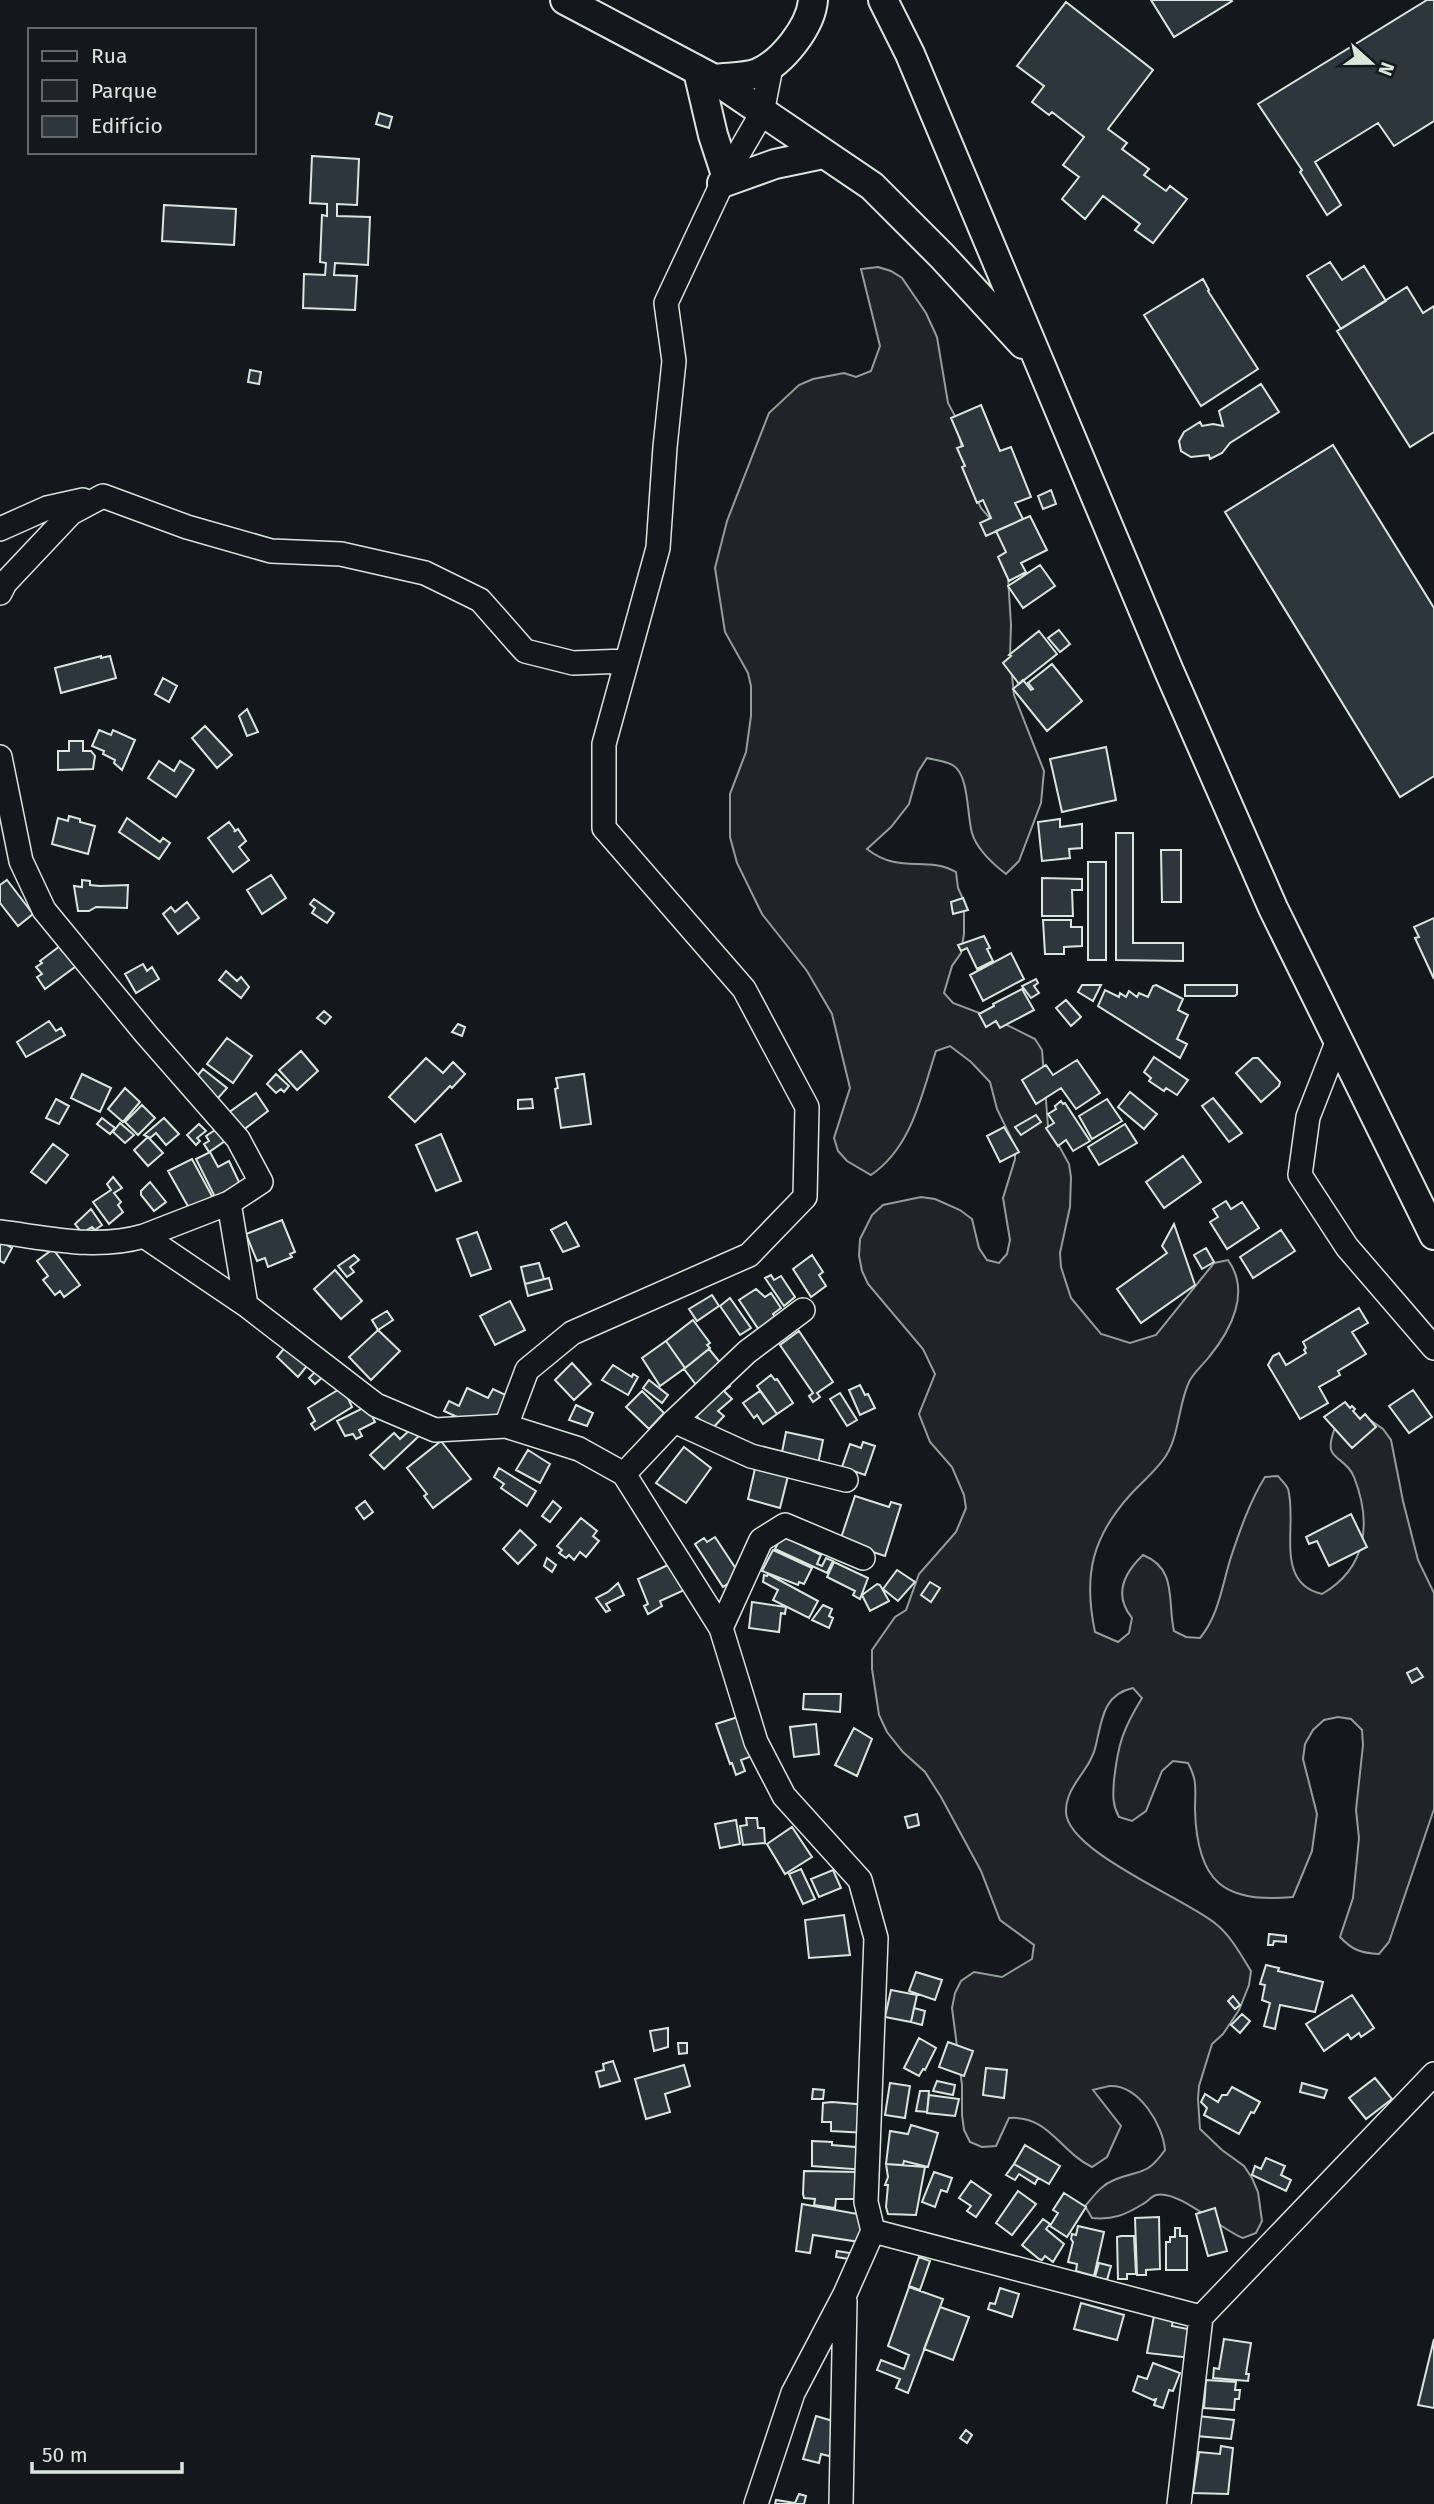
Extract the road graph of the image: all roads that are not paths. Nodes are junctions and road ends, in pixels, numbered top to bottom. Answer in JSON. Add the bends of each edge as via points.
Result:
{"nodes":[{"id":1,"x":565,"y":0,"type":"edge"},
{"id":2,"x":614,"y":0,"type":"edge"},
{"id":3,"x":813,"y":0,"type":"edge"},
{"id":4,"x":883,"y":0,"type":"edge"},
{"id":5,"x":642,"y":41,"type":"junction"},
{"id":6,"x":772,"y":62,"type":"junction"},
{"id":7,"x":706,"y":75,"type":"junction"},
{"id":8,"x":762,"y":113,"type":"junction"},
{"id":9,"x":824,"y":154,"type":"junction"},
{"id":10,"x":724,"y":179,"type":"junction"},
{"id":11,"x":1037,"y":359,"type":"junction"},
{"id":12,"x":103,"y":496,"type":"junction"},
{"id":13,"x":0,"y":529,"type":"edge"},
{"id":14,"x":0,"y":593,"type":"edge"},
{"id":15,"x":626,"y":661,"type":"junction"},
{"id":16,"x":0,"y":757,"type":"edge"},
{"id":17,"x":1338,"y":1040,"type":"junction"},
{"id":18,"x":229,"y":1203,"type":"junction"},
{"id":19,"x":0,"y":1232,"type":"edge"},
{"id":20,"x":1434,"y":1235,"type":"edge"},
{"id":21,"x":144,"y":1236,"type":"junction"},
{"id":22,"x":246,"y":1305,"type":"junction"},
{"id":23,"x":803,"y":1310,"type":"dead end"},
{"id":24,"x":1434,"y":1348,"type":"edge"},
{"id":25,"x":674,"y":1421,"type":"junction"},
{"id":26,"x":506,"y":1426,"type":"junction"},
{"id":27,"x":624,"y":1474,"type":"junction"},
{"id":28,"x":846,"y":1480,"type":"dead end"},
{"id":29,"x":863,"y":1558,"type":"dead end"},
{"id":30,"x":721,"y":1628,"type":"junction"},
{"id":31,"x":1434,"y":2074,"type":"edge"},
{"id":32,"x":873,"y":2231,"type":"junction"},
{"id":33,"x":845,"y":2294,"type":"junction"},
{"id":34,"x":1201,"y":2317,"type":"junction"},
{"id":35,"x":756,"y":2504,"type":"edge"},
{"id":36,"x":841,"y":2504,"type":"edge"},
{"id":37,"x":1179,"y":2504,"type":"edge"}],
"edges":[{"from":1,"to":5,"type":"main road"},
{"from":2,"to":5,"type":"main road","via":[[614,8]]},
{"from":3,"to":6,"type":"main road","via":[[812,14],[789,50]]},
{"from":4,"to":11,"type":"main road","via":[[910,54]]},
{"from":5,"to":7,"type":"main road"},
{"from":6,"to":7,"type":"main road","via":[[758,73]]},
{"from":6,"to":8,"type":"street"},
{"from":7,"to":8,"type":"main road"},
{"from":7,"to":10,"type":"main road"},
{"from":8,"to":9,"type":"main road"},
{"from":8,"to":10,"type":"street"},
{"from":9,"to":10,"type":"main road"},
{"from":9,"to":11,"type":"main road","via":[[872,186]]},
{"from":10,"to":15,"type":"street","via":[[666,303],[674,361],[658,548]]},
{"from":11,"to":17,"type":"main road","via":[[1273,908]]},
{"from":12,"to":13,"type":"street","via":[[47,508]]},
{"from":12,"to":14,"type":"street","via":[[71,513]]},
{"from":12,"to":15,"type":"street","via":[[271,551],[341,554],[425,573],[480,600],[525,651],[573,663]]},
{"from":15,"to":26,"type":"street","via":[[604,744],[604,828],[744,989],[807,1107],[805,1197],[749,1255],[572,1333],[527,1370]]},
{"from":16,"to":18,"type":"street","via":[[20,861],[44,910],[238,1139],[261,1182]]},
{"from":17,"to":20,"type":"main road"},
{"from":17,"to":24,"type":"street","via":[[1308,1117],[1300,1175],[1347,1247]]},
{"from":18,"to":21,"type":"street"},
{"from":18,"to":22,"type":"street"},
{"from":19,"to":21,"type":"street","via":[[97,1244]]},
{"from":21,"to":22,"type":"street"},
{"from":22,"to":26,"type":"street","via":[[376,1405],[435,1430]]},
{"from":23,"to":25,"type":"street","via":[[747,1352]]},
{"from":25,"to":27,"type":"street"},
{"from":25,"to":28,"type":"street","via":[[751,1456]]},
{"from":26,"to":27,"type":"street","via":[[579,1449]]},
{"from":27,"to":30,"type":"street"},
{"from":29,"to":30,"type":"street","via":[[785,1525],[761,1540]]},
{"from":30,"to":32,"type":"street","via":[[756,1742],[784,1797],[860,1880],[876,1938],[866,2202]]},
{"from":31,"to":34,"type":"street"},
{"from":32,"to":33,"type":"street"},
{"from":32,"to":34,"type":"street"},
{"from":33,"to":35,"type":"street","via":[[793,2393]]},
{"from":33,"to":36,"type":"street"},
{"from":34,"to":37,"type":"street"}]}
